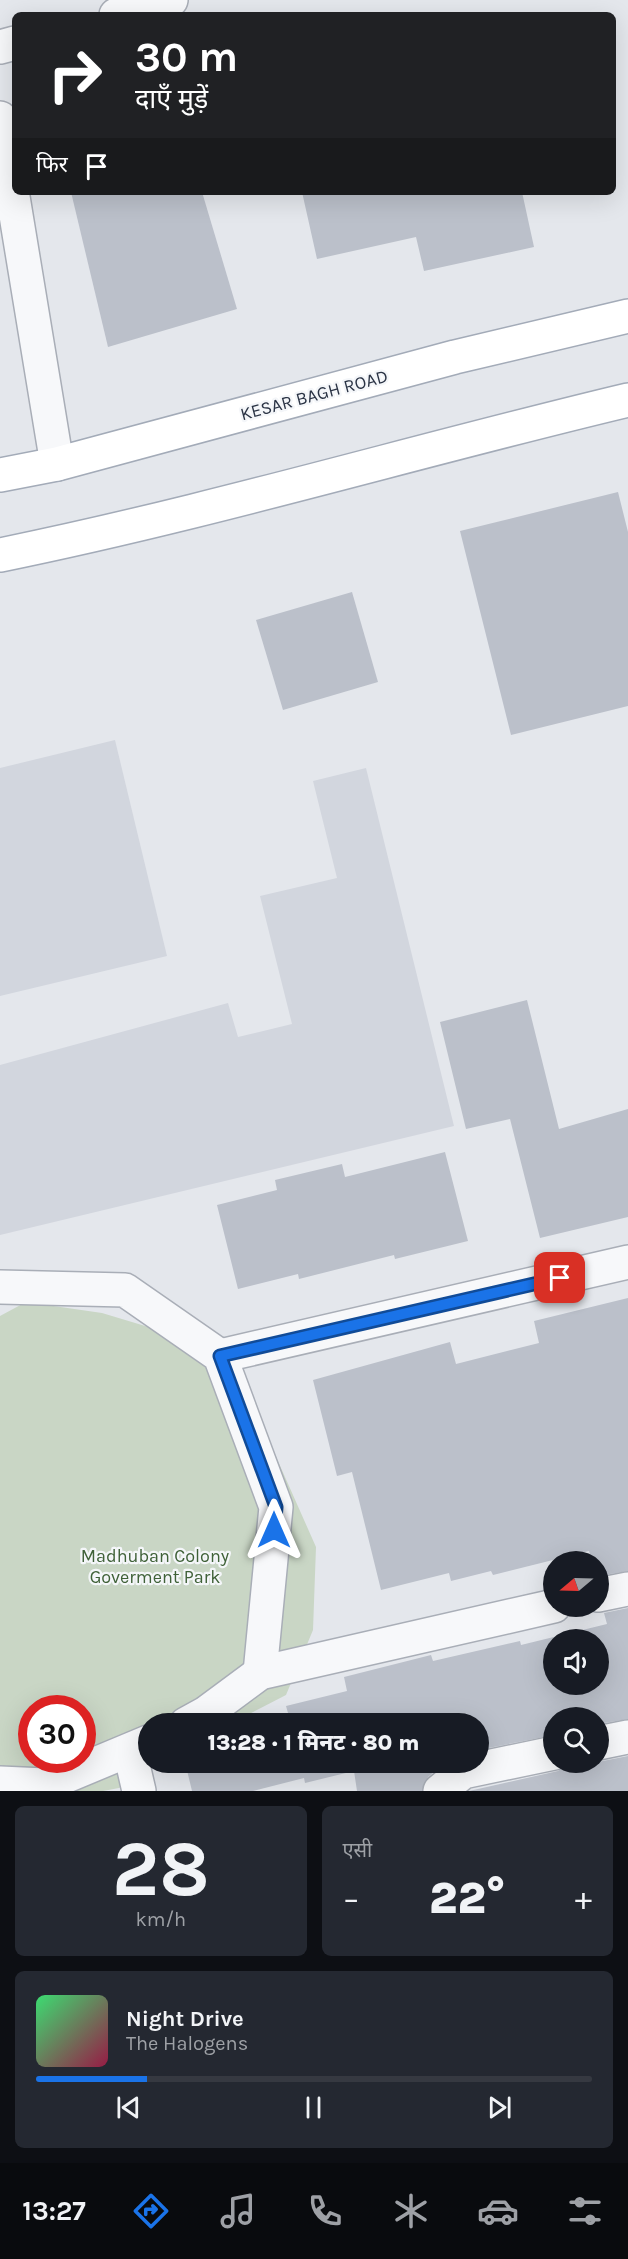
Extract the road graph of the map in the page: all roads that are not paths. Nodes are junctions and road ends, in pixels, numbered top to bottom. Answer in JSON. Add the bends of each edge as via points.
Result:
{"nodes":[{"id":1,"x":171,"y":0,"type":"edge"},
{"id":2,"x":127,"y":12,"type":"edge"},
{"id":3,"x":0,"y":118,"type":"edge"},
{"id":4,"x":12,"y":191,"type":"edge"},
{"id":5,"x":13,"y":195,"type":"edge"},
{"id":6,"x":628,"y":316,"type":"edge"},
{"id":7,"x":628,"y":400,"type":"edge"},
{"id":8,"x":57,"y":464,"type":"junction"},
{"id":9,"x":0,"y":475,"type":"edge"},
{"id":10,"x":0,"y":555,"type":"edge"},
{"id":11,"x":628,"y":1262,"type":"edge"},
{"id":12,"x":0,"y":1287,"type":"edge"},
{"id":13,"x":220,"y":1356,"type":"junction"},
{"id":14,"x":628,"y":1589,"type":"edge"},
{"id":15,"x":609,"y":1593,"type":"edge"},
{"id":16,"x":543,"y":1609,"type":"edge"},
{"id":17,"x":260,"y":1673,"type":"junction"},
{"id":18,"x":206,"y":1713,"type":"edge"},
{"id":19,"x":628,"y":1737,"type":"edge"},
{"id":20,"x":609,"y":1741,"type":"edge"},
{"id":21,"x":138,"y":1747,"type":"edge"},
{"id":22,"x":543,"y":1755,"type":"edge"},
{"id":23,"x":139,"y":1773,"type":"edge"},
{"id":24,"x":0,"y":1783,"type":"edge"},
{"id":25,"x":139,"y":1791,"type":"edge"},
{"id":26,"x":440,"y":1791,"type":"edge"}],
"edges":[{"from":1,"to":2,"type":"street"},
{"from":3,"to":4,"type":"street"},
{"from":5,"to":8,"type":"street"},
{"from":6,"to":8,"type":"main road","name":"KESAR BAGH ROAD","via":[[455,357]]},
{"from":7,"to":10,"type":"main road","via":[[84,538]]},
{"from":8,"to":9,"type":"main road","name":"KESAR BAGH ROAD"},
{"from":11,"to":13,"type":"street"},
{"from":12,"to":13,"type":"street","via":[[125,1290]]},
{"from":13,"to":17,"type":"street","via":[[276,1507]]},
{"from":14,"to":15,"type":"street"},
{"from":16,"to":17,"type":"street"},
{"from":17,"to":18,"type":"street"},
{"from":19,"to":20,"type":"street"},
{"from":21,"to":24,"type":"street","via":[[45,1785]]},
{"from":22,"to":26,"type":"street","via":[[464,1772]]},
{"from":23,"to":25,"type":"street"}]}
